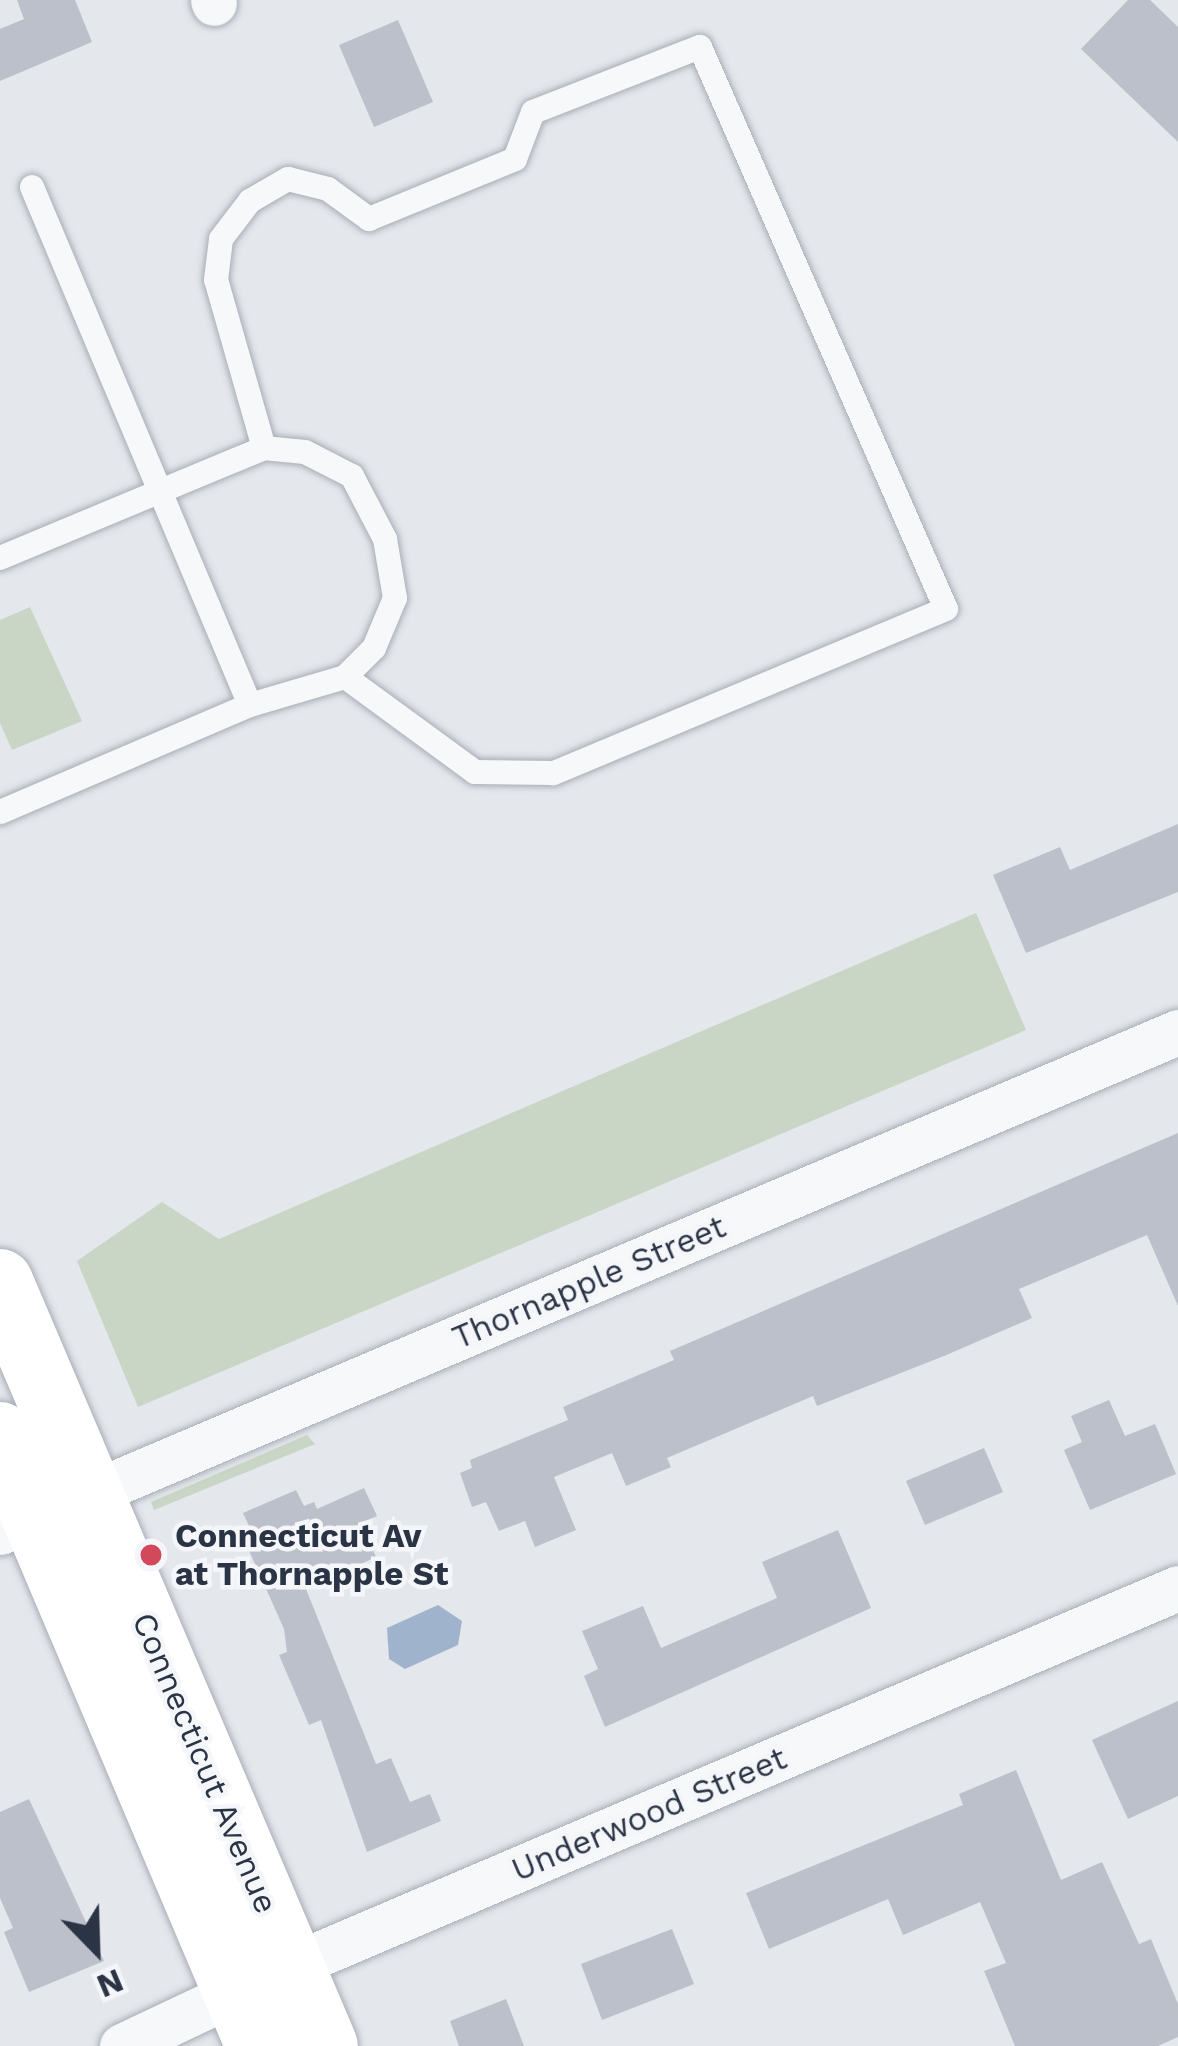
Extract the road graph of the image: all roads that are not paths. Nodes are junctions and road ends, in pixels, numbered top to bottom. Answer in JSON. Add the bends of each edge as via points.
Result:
{"nodes":[{"id":1,"x":32,"y":187,"type":"dead end"},
{"id":2,"x":265,"y":448,"type":"junction"},
{"id":3,"x":164,"y":491,"type":"junction"},
{"id":4,"x":0,"y":558,"type":"edge"},
{"id":5,"x":345,"y":677,"type":"junction"},
{"id":6,"x":250,"y":705,"type":"junction"},
{"id":7,"x":0,"y":812,"type":"edge"},
{"id":8,"x":1178,"y":1032,"type":"edge"},
{"id":9,"x":0,"y":1282,"type":"edge"},
{"id":10,"x":0,"y":1435,"type":"edge"},
{"id":11,"x":42,"y":1515,"type":"edge"},
{"id":12,"x":1178,"y":1588,"type":"edge"},
{"id":13,"x":262,"y":2001,"type":"edge"},
{"id":14,"x":122,"y":2046,"type":"edge"},
{"id":15,"x":325,"y":2046,"type":"edge"}],
"edges":[{"from":1,"to":3,"type":"lane"},
{"from":2,"to":3,"type":"lane"},
{"from":2,"to":5,"type":"lane","via":[[305,452],[352,476],[385,539],[395,598],[374,648]]},
{"from":2,"to":5,"type":"lane","via":[[215,280],[221,239],[250,202],[288,179],[328,189],[369,219],[515,159],[532,112],[700,47],[946,609],[553,773],[475,772]]},
{"from":3,"to":4,"type":"lane"},
{"from":3,"to":6,"type":"lane"},
{"from":5,"to":6,"type":"lane"},
{"from":6,"to":7,"type":"lane"},
{"from":8,"to":11,"type":"street","name":"Thornapple Street"},
{"from":9,"to":11,"type":"main road","name":"Connecticut Avenue"},
{"from":10,"to":11,"type":"main road","name":"Connecticut Avenue"},
{"from":11,"to":13,"type":"main road","name":"Connecticut Avenue"},
{"from":12,"to":13,"type":"street","name":"Underwood Street"},
{"from":13,"to":14,"type":"street","name":"Underwood Street"},
{"from":13,"to":15,"type":"main road","name":"Connecticut Avenue"}]}
